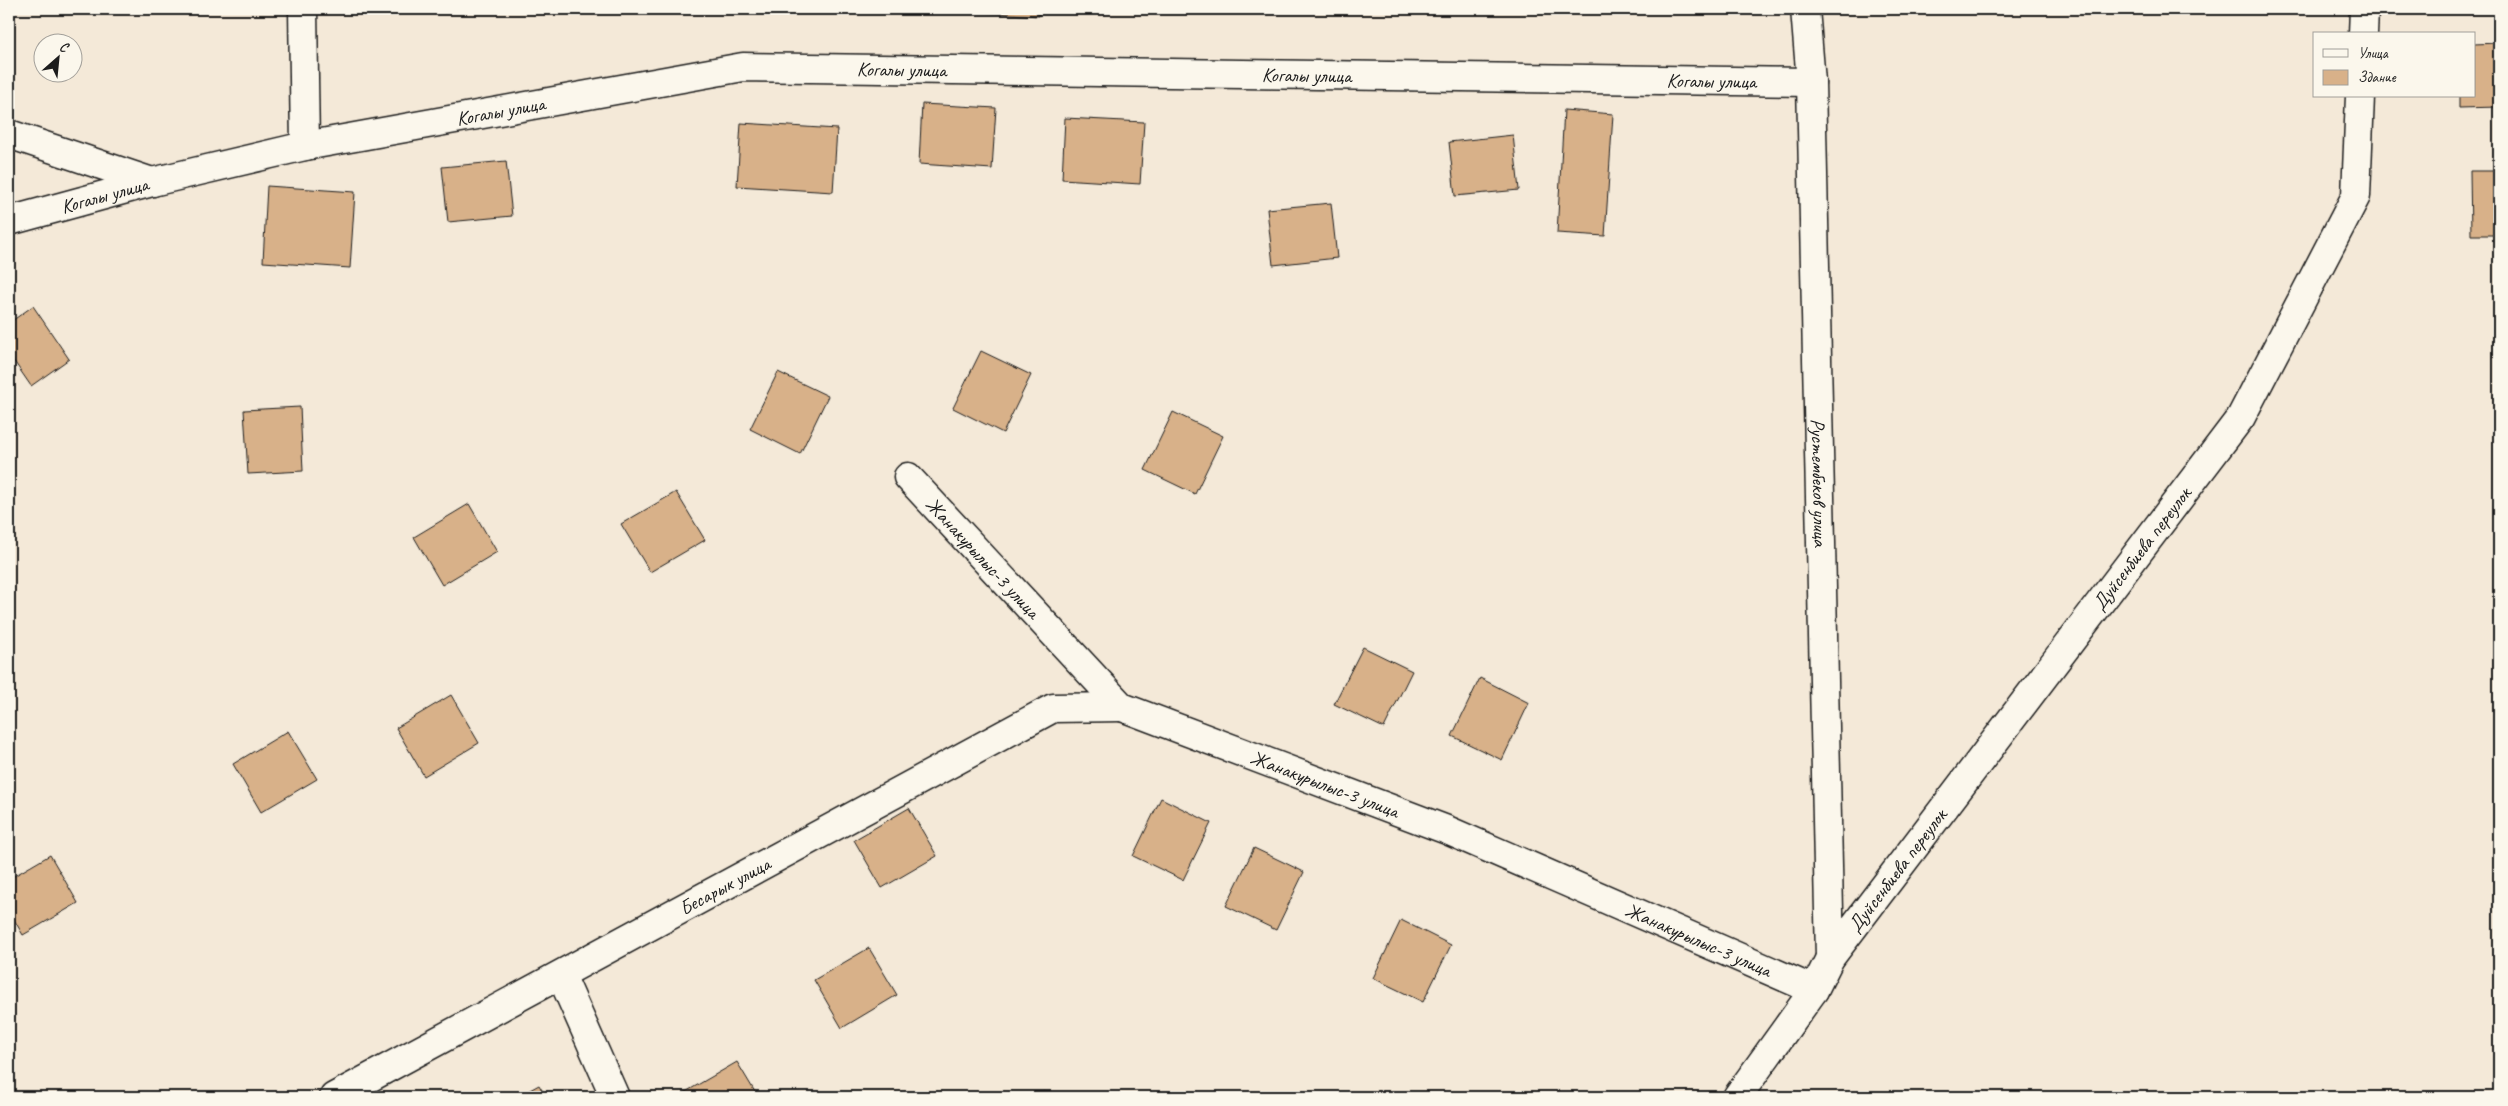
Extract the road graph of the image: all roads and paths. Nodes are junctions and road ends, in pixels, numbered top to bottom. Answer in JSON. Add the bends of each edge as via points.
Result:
{"nodes":[{"id":1,"x":303,"y":9,"type":"edge"},
{"id":2,"x":1805,"y":9,"type":"edge"},
{"id":3,"x":2364,"y":9,"type":"edge"},
{"id":4,"x":2363,"y":32,"type":"edge"},
{"id":5,"x":1811,"y":82,"type":"junction"},
{"id":6,"x":2360,"y":98,"type":"edge"},
{"id":7,"x":9,"y":134,"type":"edge"},
{"id":8,"x":304,"y":146,"type":"junction"},
{"id":9,"x":152,"y":182,"type":"junction"},
{"id":10,"x":9,"y":221,"type":"edge"},
{"id":11,"x":908,"y":477,"type":"dead end"},
{"id":12,"x":1122,"y":707,"type":"junction"},
{"id":13,"x":1830,"y":958,"type":"junction"},
{"id":14,"x":561,"y":975,"type":"junction"},
{"id":15,"x":1814,"y":990,"type":"junction"},
{"id":16,"x":334,"y":1097,"type":"edge"},
{"id":17,"x":615,"y":1097,"type":"edge"},
{"id":18,"x":1737,"y":1097,"type":"edge"}],
"edges":[{"from":1,"to":8,"type":"street"},
{"from":2,"to":5,"type":"street","name":"Рустембеков улица"},
{"from":3,"to":4,"type":"street"},
{"from":5,"to":8,"type":"street","name":"Когалы улица","via":[[743,67]]},
{"from":5,"to":13,"type":"street","name":"Рустембеков улица"},
{"from":6,"to":13,"type":"street","name":"Дуйсенбиева переулок","via":[[2356,196],[2241,417]]},
{"from":7,"to":9,"type":"street"},
{"from":8,"to":9,"type":"street","name":"Когалы улица"},
{"from":9,"to":10,"type":"street","name":"Когалы улица"},
{"from":11,"to":12,"type":"street","name":"Жанакурылыс-3 улица"},
{"from":12,"to":14,"type":"street","name":"Бесарык улица","via":[[1053,708]]},
{"from":12,"to":15,"type":"street","name":"Жанакурылыс-3 улица","via":[[1447,830]]},
{"from":13,"to":15,"type":"street","name":"Дуйсенбиева переулок"},
{"from":14,"to":16,"type":"street","name":"Бесарык улица"},
{"from":14,"to":17,"type":"street"},
{"from":15,"to":18,"type":"street","name":"Дуйсенбиева переулок"}]}
